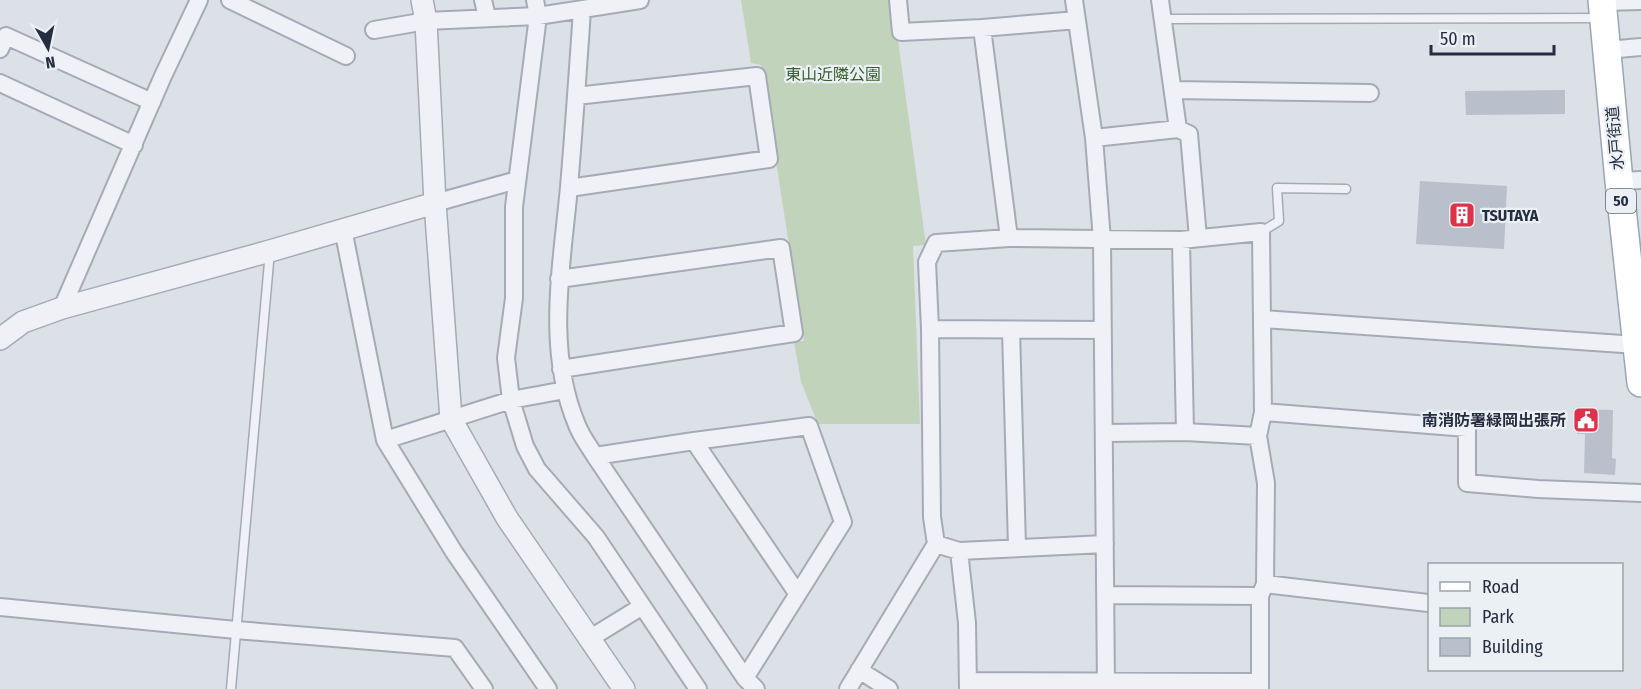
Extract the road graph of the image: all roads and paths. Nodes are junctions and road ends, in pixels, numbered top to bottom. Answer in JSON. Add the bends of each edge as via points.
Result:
{"nodes":[{"id":1,"x":199,"y":0,"type":"edge"},
{"id":2,"x":230,"y":0,"type":"edge"},
{"id":3,"x":422,"y":0,"type":"edge"},
{"id":4,"x":483,"y":0,"type":"edge"},
{"id":5,"x":640,"y":0,"type":"edge"},
{"id":6,"x":898,"y":0,"type":"edge"},
{"id":7,"x":1074,"y":0,"type":"edge"},
{"id":8,"x":1160,"y":0,"type":"edge"},
{"id":9,"x":1641,"y":1,"type":"edge"},
{"id":10,"x":1603,"y":7,"type":"edge"},
{"id":11,"x":536,"y":8,"type":"edge"},
{"id":12,"x":582,"y":10,"type":"junction"},
{"id":13,"x":487,"y":17,"type":"junction"},
{"id":14,"x":1164,"y":19,"type":"junction"},
{"id":15,"x":1077,"y":20,"type":"junction"},
{"id":16,"x":426,"y":21,"type":"junction"},
{"id":17,"x":982,"y":28,"type":"junction"},
{"id":18,"x":374,"y":30,"type":"dead end"},
{"id":19,"x":1641,"y":48,"type":"edge"},
{"id":20,"x":0,"y":49,"type":"edge"},
{"id":21,"x":1607,"y":51,"type":"junction"},
{"id":22,"x":346,"y":56,"type":"dead end"},
{"id":23,"x":0,"y":83,"type":"edge"},
{"id":24,"x":1174,"y":90,"type":"junction"},
{"id":25,"x":1370,"y":93,"type":"dead end"},
{"id":26,"x":576,"y":96,"type":"junction"},
{"id":27,"x":152,"y":102,"type":"junction"},
{"id":28,"x":1178,"y":129,"type":"junction"},
{"id":29,"x":1094,"y":138,"type":"junction"},
{"id":30,"x":134,"y":145,"type":"junction"},
{"id":31,"x":517,"y":180,"type":"junction"},
{"id":32,"x":1630,"y":181,"type":"edge"},
{"id":33,"x":569,"y":189,"type":"junction"},
{"id":34,"x":1346,"y":189,"type":"dead end"},
{"id":35,"x":435,"y":203,"type":"junction"},
{"id":36,"x":344,"y":229,"type":"junction"},
{"id":37,"x":1261,"y":232,"type":"junction"},
{"id":38,"x":1009,"y":238,"type":"junction"},
{"id":39,"x":1198,"y":238,"type":"junction"},
{"id":40,"x":1102,"y":240,"type":"junction"},
{"id":41,"x":1181,"y":240,"type":"junction"},
{"id":42,"x":270,"y":251,"type":"junction"},
{"id":43,"x":559,"y":279,"type":"junction"},
{"id":44,"x":62,"y":308,"type":"junction"},
{"id":45,"x":1637,"y":317,"type":"edge"},
{"id":46,"x":1262,"y":319,"type":"junction"},
{"id":47,"x":930,"y":329,"type":"junction"},
{"id":48,"x":1011,"y":330,"type":"junction"},
{"id":49,"x":1103,"y":330,"type":"junction"},
{"id":50,"x":0,"y":339,"type":"edge"},
{"id":51,"x":1637,"y":345,"type":"junction"},
{"id":52,"x":561,"y":369,"type":"junction"},
{"id":53,"x":1641,"y":383,"type":"edge"},
{"id":54,"x":565,"y":390,"type":"junction"},
{"id":55,"x":511,"y":400,"type":"junction"},
{"id":56,"x":1263,"y":412,"type":"junction"},
{"id":57,"x":451,"y":419,"type":"junction"},
{"id":58,"x":1185,"y":432,"type":"junction"},
{"id":59,"x":1105,"y":433,"type":"junction"},
{"id":60,"x":1258,"y":436,"type":"junction"},
{"id":61,"x":385,"y":440,"type":"junction"},
{"id":62,"x":694,"y":441,"type":"junction"},
{"id":63,"x":595,"y":456,"type":"junction"},
{"id":64,"x":1641,"y":493,"type":"edge"},
{"id":65,"x":936,"y":544,"type":"junction"},
{"id":66,"x":1105,"y":544,"type":"junction"},
{"id":67,"x":1017,"y":547,"type":"junction"},
{"id":68,"x":959,"y":551,"type":"junction"},
{"id":69,"x":1263,"y":590,"type":"junction"},
{"id":70,"x":797,"y":593,"type":"junction"},
{"id":71,"x":1106,"y":595,"type":"junction"},
{"id":72,"x":1428,"y":603,"type":"edge"},
{"id":73,"x":0,"y":607,"type":"edge"},
{"id":74,"x":642,"y":607,"type":"junction"},
{"id":75,"x":236,"y":630,"type":"junction"},
{"id":76,"x":589,"y":639,"type":"junction"},
{"id":77,"x":859,"y":670,"type":"junction"},
{"id":78,"x":751,"y":684,"type":"edge"},
{"id":79,"x":968,"y":685,"type":"edge"},
{"id":80,"x":1260,"y":685,"type":"edge"},
{"id":81,"x":1106,"y":686,"type":"edge"},
{"id":82,"x":231,"y":689,"type":"edge"},
{"id":83,"x":484,"y":689,"type":"edge"},
{"id":84,"x":548,"y":689,"type":"edge"},
{"id":85,"x":624,"y":689,"type":"edge"},
{"id":86,"x":698,"y":689,"type":"edge"},
{"id":87,"x":848,"y":689,"type":"edge"},
{"id":88,"x":889,"y":689,"type":"edge"}],
"edges":[{"from":1,"to":27,"type":"street"},
{"from":2,"to":22,"type":"street"},
{"from":3,"to":16,"type":"street"},
{"from":4,"to":13,"type":"street"},
{"from":5,"to":12,"type":"street"},
{"from":6,"to":17,"type":"street","via":[[901,32]]},
{"from":7,"to":15,"type":"street"},
{"from":8,"to":14,"type":"street"},
{"from":9,"to":10,"type":"street"},
{"from":10,"to":14,"type":"lane"},
{"from":10,"to":21,"type":"main road","name":"水戸街道","number":"50"},
{"from":11,"to":12,"type":"street"},
{"from":11,"to":13,"type":"street"},
{"from":11,"to":31,"type":"street"},
{"from":12,"to":26,"type":"street"},
{"from":13,"to":16,"type":"street"},
{"from":14,"to":24,"type":"street"},
{"from":15,"to":17,"type":"street"},
{"from":15,"to":29,"type":"street"},
{"from":16,"to":18,"type":"street"},
{"from":16,"to":35,"type":"street"},
{"from":17,"to":38,"type":"street"},
{"from":19,"to":21,"type":"street"},
{"from":20,"to":27,"type":"street","via":[[6,36]]},
{"from":21,"to":32,"type":"main road","name":"水戸街道","number":"50"},
{"from":23,"to":30,"type":"street"},
{"from":24,"to":25,"type":"street"},
{"from":24,"to":28,"type":"street"},
{"from":26,"to":33,"type":"street"},
{"from":26,"to":33,"type":"street","via":[[757,76],[769,159]]},
{"from":27,"to":30,"type":"street"},
{"from":28,"to":29,"type":"street"},
{"from":28,"to":39,"type":"street","via":[[1189,134]]},
{"from":29,"to":40,"type":"street"},
{"from":30,"to":44,"type":"street"},
{"from":31,"to":35,"type":"street"},
{"from":31,"to":55,"type":"street","via":[[514,298],[506,358]]},
{"from":32,"to":45,"type":"main road","name":"水戸街道","number":"50"},
{"from":33,"to":43,"type":"street"},
{"from":34,"to":37,"type":"lane","via":[[1277,188],[1279,220]]},
{"from":35,"to":36,"type":"street"},
{"from":35,"to":57,"type":"street"},
{"from":36,"to":42,"type":"street"},
{"from":36,"to":61,"type":"street"},
{"from":37,"to":39,"type":"street"},
{"from":37,"to":46,"type":"street"},
{"from":38,"to":40,"type":"street"},
{"from":38,"to":47,"type":"street","via":[[936,243],[927,262]]},
{"from":39,"to":41,"type":"street"},
{"from":40,"to":41,"type":"street"},
{"from":40,"to":49,"type":"street"},
{"from":41,"to":58,"type":"street"},
{"from":42,"to":44,"type":"street"},
{"from":42,"to":75,"type":"lane"},
{"from":43,"to":52,"type":"street"},
{"from":43,"to":52,"type":"street","via":[[780,248],[794,333]]},
{"from":44,"to":50,"type":"street","via":[[23,322]]},
{"from":45,"to":51,"type":"main road","name":"水戸街道","number":"50"},
{"from":46,"to":51,"type":"street"},
{"from":46,"to":56,"type":"street"},
{"from":47,"to":48,"type":"street"},
{"from":47,"to":65,"type":"street","via":[[932,518]]},
{"from":48,"to":49,"type":"street"},
{"from":48,"to":67,"type":"street"},
{"from":49,"to":59,"type":"street"},
{"from":51,"to":53,"type":"main road","name":"水戸街道","number":"50"},
{"from":52,"to":54,"type":"street"},
{"from":54,"to":55,"type":"street"},
{"from":54,"to":63,"type":"street","via":[[577,426]]},
{"from":55,"to":57,"type":"street"},
{"from":55,"to":74,"type":"street","via":[[525,446],[537,469],[596,537]]},
{"from":56,"to":60,"type":"street"},
{"from":56,"to":64,"type":"street","via":[[1467,428],[1467,483]]},
{"from":57,"to":61,"type":"street"},
{"from":57,"to":76,"type":"street","via":[[507,518]]},
{"from":58,"to":59,"type":"street"},
{"from":58,"to":60,"type":"street"},
{"from":59,"to":66,"type":"street"},
{"from":60,"to":69,"type":"street","via":[[1266,483]]},
{"from":61,"to":84,"type":"street","via":[[454,552]]},
{"from":62,"to":63,"type":"street"},
{"from":62,"to":70,"type":"street"},
{"from":62,"to":70,"type":"street","via":[[809,426],[843,522]]},
{"from":63,"to":78,"type":"street"},
{"from":65,"to":68,"type":"street"},
{"from":65,"to":77,"type":"street"},
{"from":66,"to":67,"type":"street"},
{"from":66,"to":71,"type":"street"},
{"from":67,"to":68,"type":"street"},
{"from":68,"to":79,"type":"street","via":[[967,623]]},
{"from":69,"to":71,"type":"street"},
{"from":69,"to":72,"type":"street"},
{"from":69,"to":80,"type":"street"},
{"from":70,"to":78,"type":"street"},
{"from":71,"to":81,"type":"street"},
{"from":73,"to":75,"type":"street"},
{"from":74,"to":76,"type":"street"},
{"from":74,"to":86,"type":"street"},
{"from":75,"to":82,"type":"lane"},
{"from":75,"to":83,"type":"street","via":[[455,648]]},
{"from":76,"to":85,"type":"street"},
{"from":77,"to":87,"type":"street"},
{"from":77,"to":88,"type":"street"},
{"from":79,"to":81,"type":"street"},
{"from":80,"to":81,"type":"street"}]}
